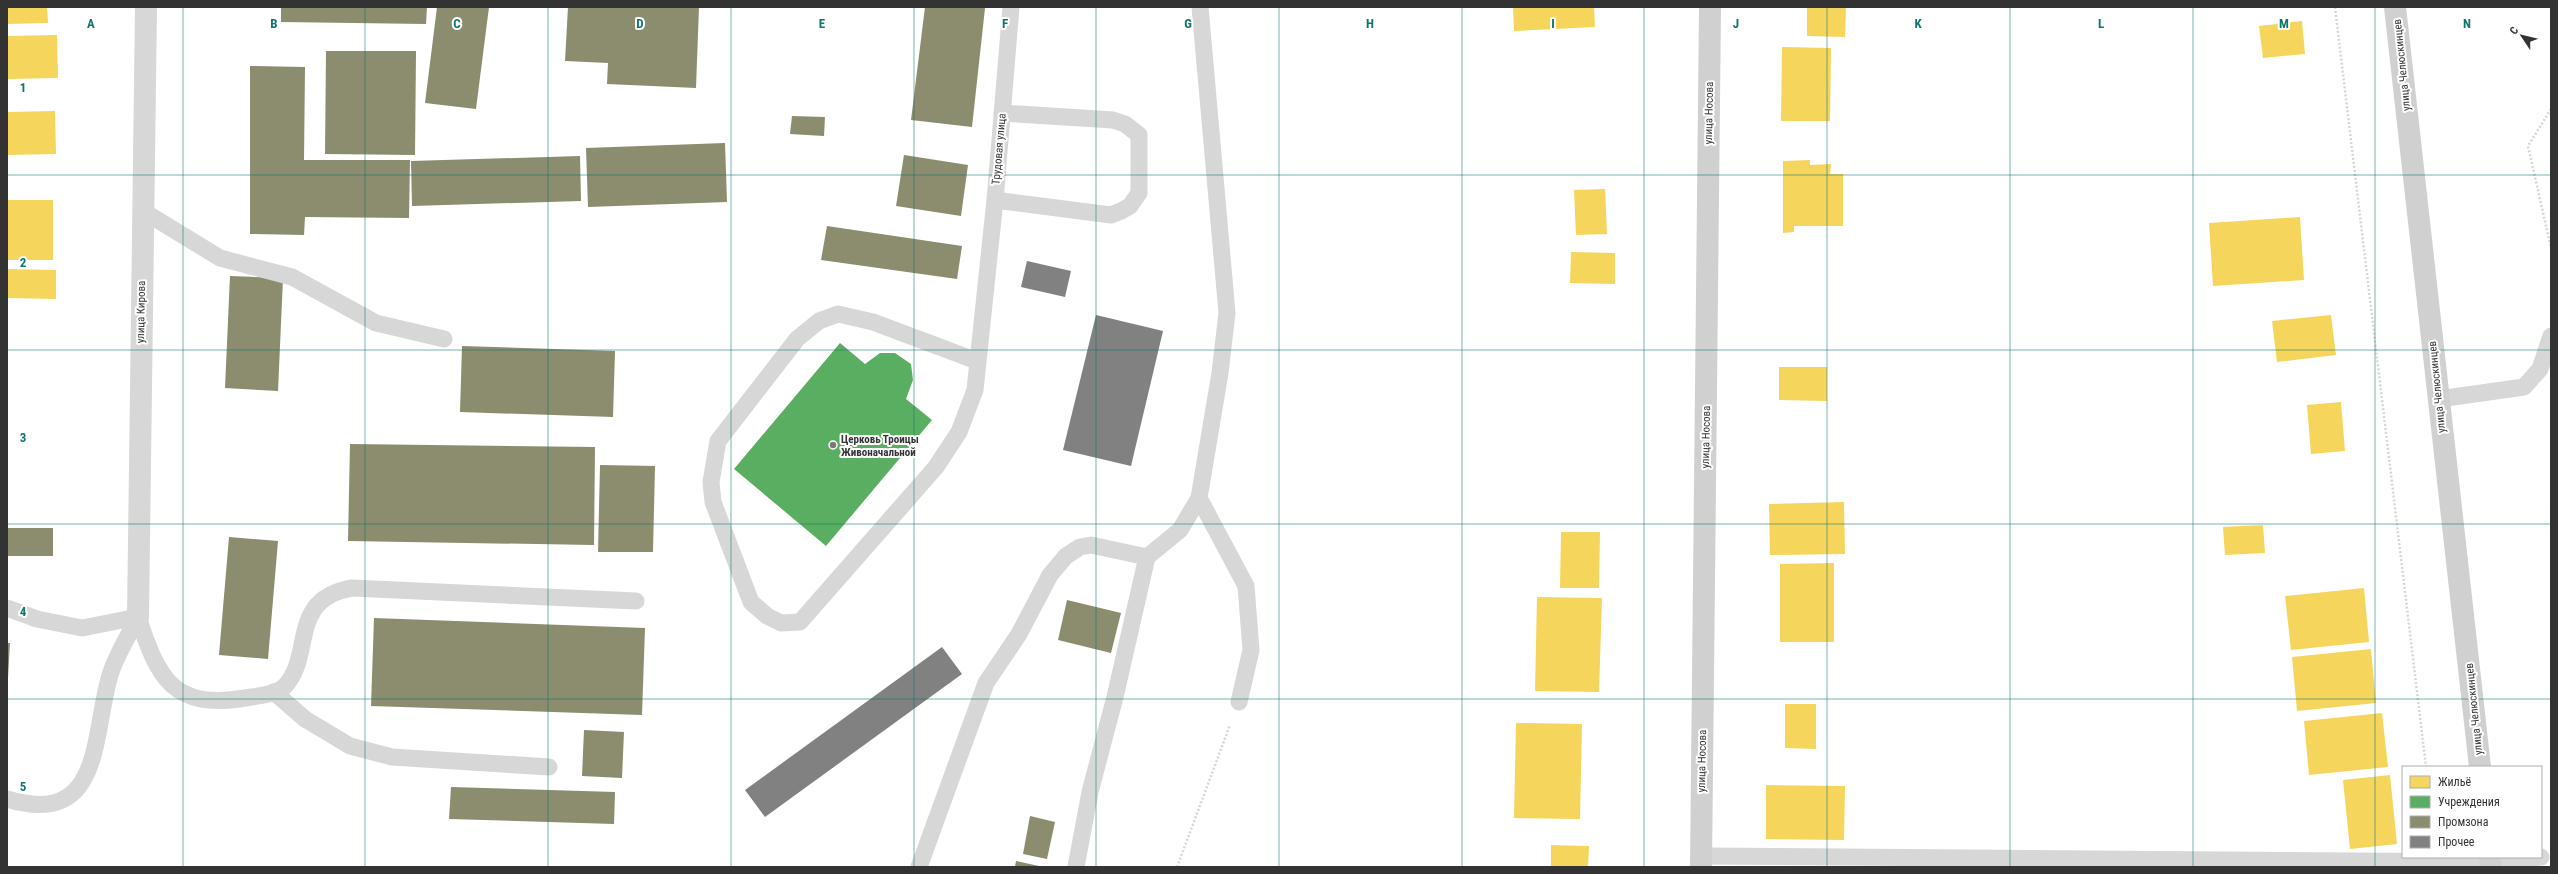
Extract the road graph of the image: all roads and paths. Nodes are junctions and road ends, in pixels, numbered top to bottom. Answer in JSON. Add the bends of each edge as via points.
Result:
{"nodes":[{"id":1,"x":146,"y":7,"type":"edge"},
{"id":2,"x":1011,"y":7,"type":"edge"},
{"id":3,"x":1200,"y":7,"type":"edge"},
{"id":4,"x":1710,"y":7,"type":"edge"},
{"id":5,"x":2334,"y":7,"type":"edge"},
{"id":6,"x":2395,"y":7,"type":"edge"},
{"id":7,"x":2551,"y":109,"type":"edge"},
{"id":8,"x":1002,"y":113,"type":"junction"},
{"id":9,"x":995,"y":200,"type":"junction"},
{"id":10,"x":143,"y":211,"type":"junction"},
{"id":11,"x":2551,"y":248,"type":"edge"},
{"id":12,"x":2551,"y":336,"type":"edge"},
{"id":13,"x":444,"y":338,"type":"dead end"},
{"id":14,"x":977,"y":361,"type":"junction"},
{"id":15,"x":2439,"y":399,"type":"junction"},
{"id":16,"x":1199,"y":498,"type":"junction"},
{"id":17,"x":1146,"y":557,"type":"junction"},
{"id":18,"x":636,"y":601,"type":"dead end"},
{"id":19,"x":7,"y":608,"type":"edge"},
{"id":20,"x":138,"y":617,"type":"junction"},
{"id":21,"x":274,"y":692,"type":"junction"},
{"id":22,"x":1239,"y":702,"type":"joint"},
{"id":23,"x":2426,"y":766,"type":"edge"},
{"id":24,"x":2480,"y":766,"type":"edge"},
{"id":25,"x":550,"y":767,"type":"dead end"},
{"id":26,"x":7,"y":799,"type":"edge"},
{"id":27,"x":2531,"y":858,"type":"edge"},
{"id":28,"x":1701,"y":862,"type":"edge"},
{"id":29,"x":2491,"y":862,"type":"edge"},
{"id":30,"x":919,"y":867,"type":"edge"},
{"id":31,"x":1076,"y":867,"type":"edge"},
{"id":32,"x":1177,"y":867,"type":"edge"}],
"edges":[{"from":1,"to":10,"type":"street","name":"улица Кирова"},
{"from":2,"to":8,"type":"lane","name":"Трудовая улица"},
{"from":3,"to":16,"type":"lane","via":[[1227,313],[1220,373]]},
{"from":4,"to":28,"type":"street","name":"улица Носова"},
{"from":5,"to":23,"type":"path"},
{"from":6,"to":15,"type":"street","name":"улица Челюскинцев"},
{"from":7,"to":11,"type":"path","via":[[2528,146]]},
{"from":8,"to":9,"type":"lane","name":"Трудовая улица"},
{"from":8,"to":9,"type":"lane","via":[[1113,120],[1125,124],[1139,135],[1139,193],[1130,206],[1111,215]]},
{"from":9,"to":14,"type":"lane","name":"Трудовая улица"},
{"from":10,"to":13,"type":"lane","via":[[220,258],[292,277],[376,323]]},
{"from":10,"to":20,"type":"street","name":"улица Кирова"},
{"from":12,"to":15,"type":"lane","via":[[2540,368],[2524,387]]},
{"from":14,"to":14,"type":"lane","name":"Трудовая улица","via":[[975,390],[958,432],[936,467],[800,622],[780,623],[766,616],[751,602],[713,502],[711,482],[718,441],[797,339],[819,321],[838,314],[873,322]]},
{"from":15,"to":24,"type":"street","name":"улица Челюскинцев"},
{"from":16,"to":17,"type":"lane","via":[[1180,530]]},
{"from":16,"to":22,"type":"lane","via":[[1246,586],[1251,650]]},
{"from":17,"to":30,"type":"lane","via":[[1091,545],[1080,547],[1066,556],[1050,575],[1018,634],[986,683]]},
{"from":17,"to":31,"type":"lane","via":[[1115,697],[1090,792]]},
{"from":18,"to":21,"type":"lane","via":[[352,588],[336,591],[320,602],[311,616],[303,635],[294,674],[284,687]]},
{"from":19,"to":20,"type":"lane","via":[[37,619],[82,628]]},
{"from":20,"to":21,"type":"lane","via":[[162,676],[171,686],[187,695],[209,702]]},
{"from":20,"to":26,"type":"lane","via":[[111,674],[91,765],[81,786],[70,796],[50,804]]},
{"from":21,"to":25,"type":"lane","via":[[305,719],[350,746],[392,757]]},
{"from":22,"to":32,"type":"path"},
{"from":27,"to":29,"type":"lane"},
{"from":28,"to":29,"type":"lane"}]}
